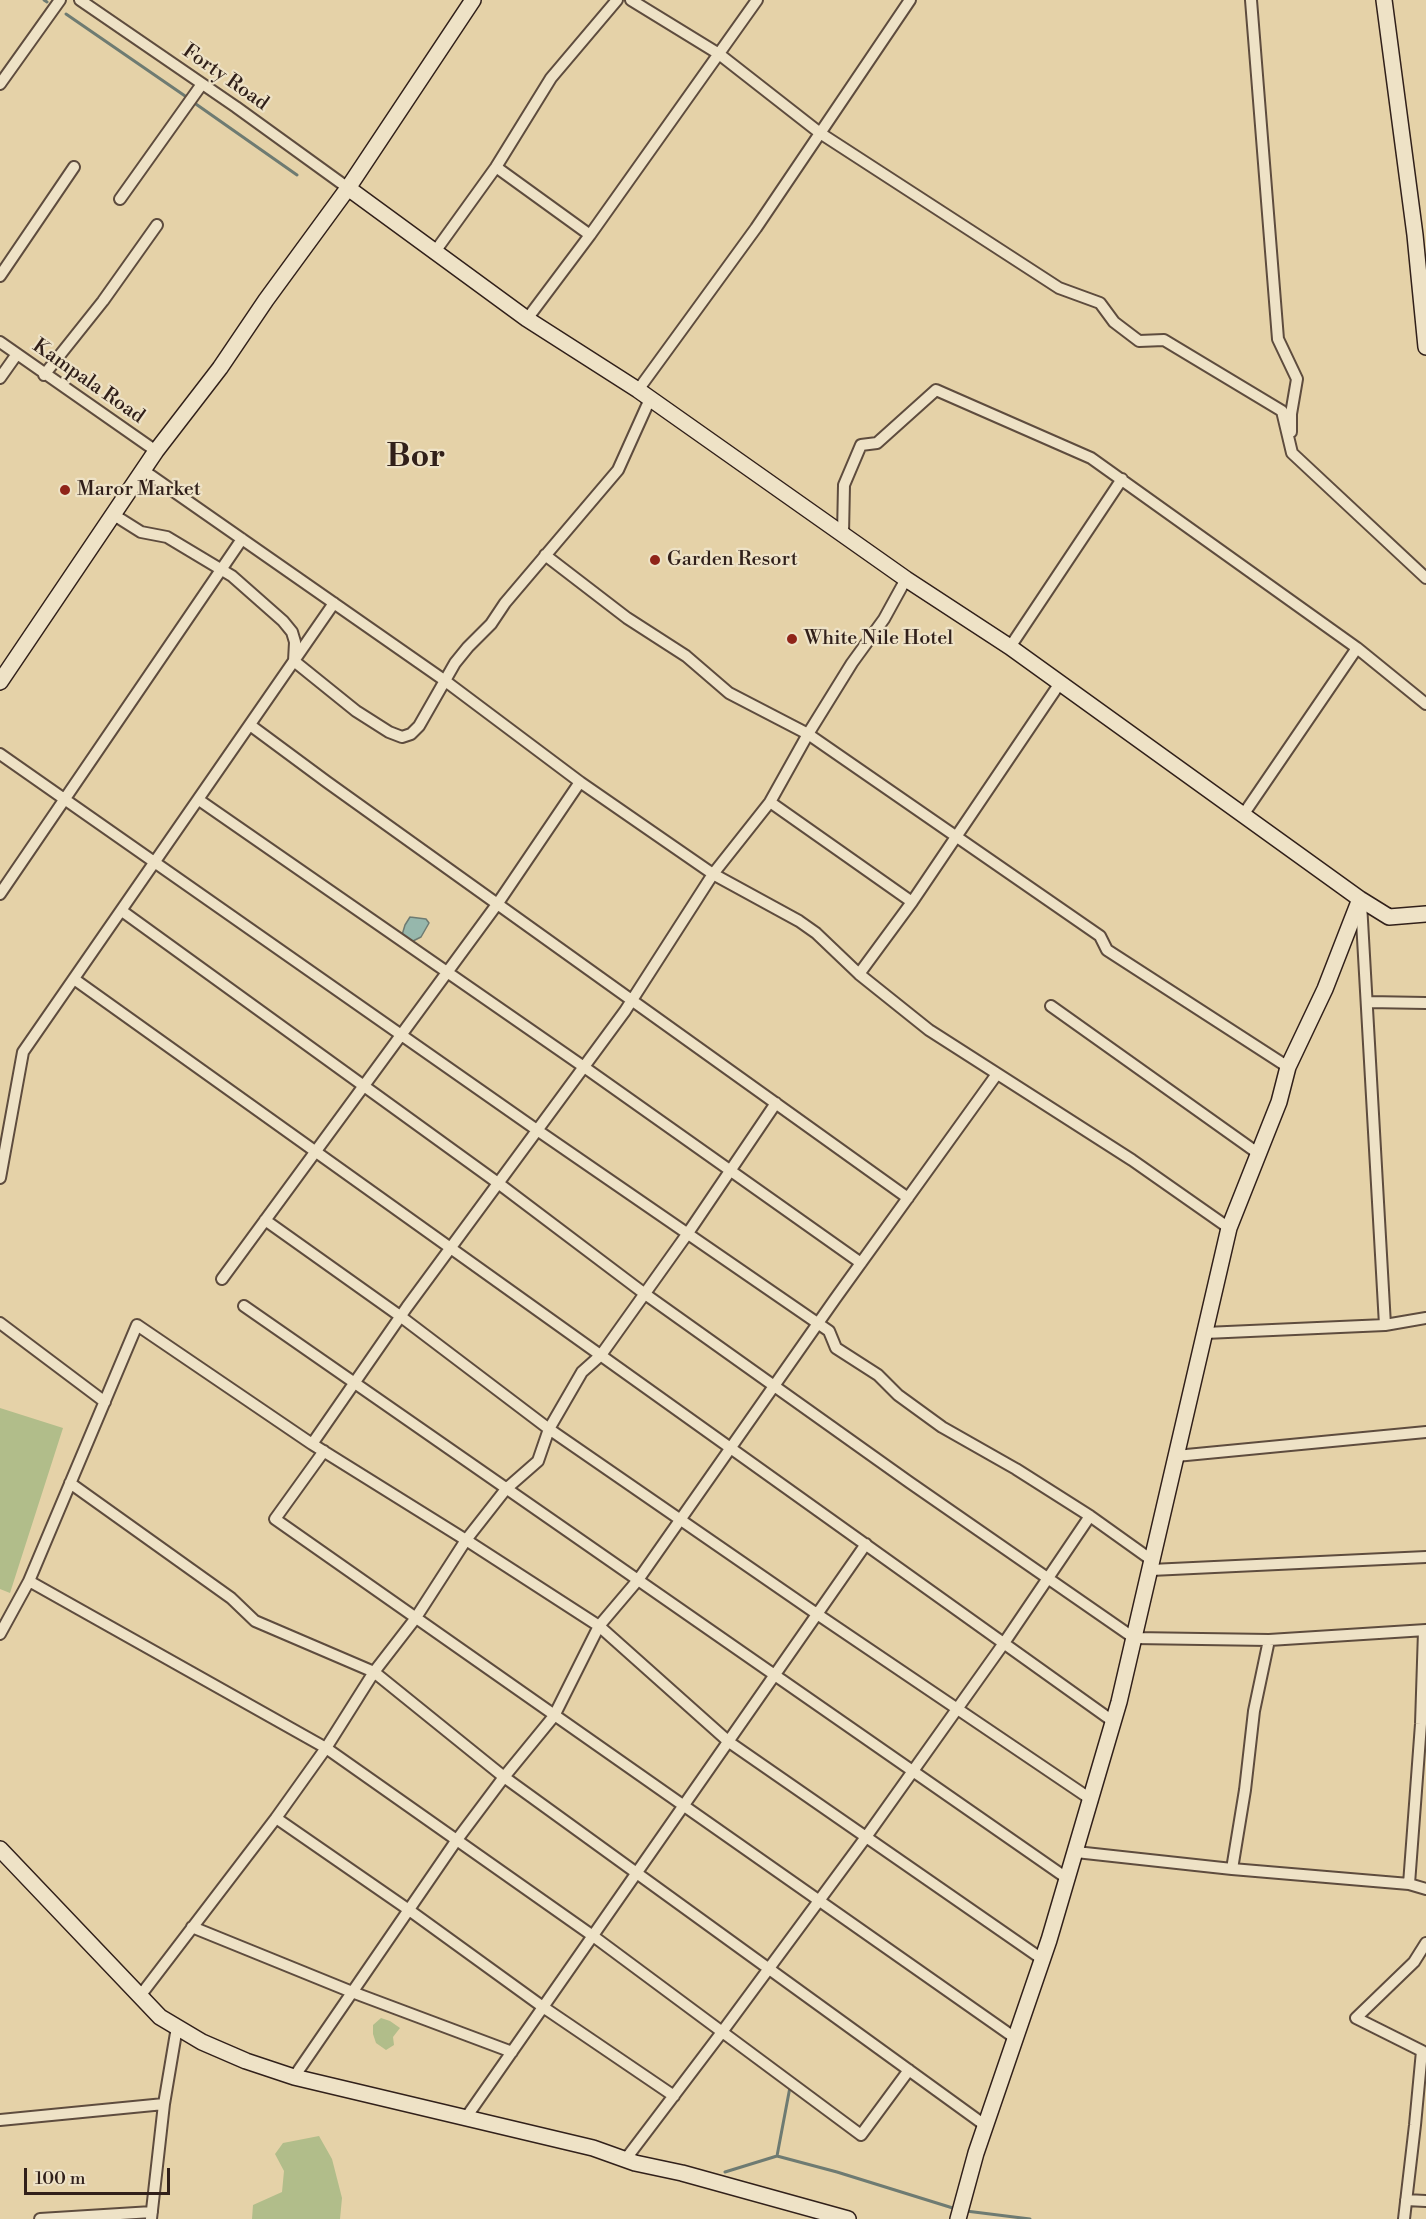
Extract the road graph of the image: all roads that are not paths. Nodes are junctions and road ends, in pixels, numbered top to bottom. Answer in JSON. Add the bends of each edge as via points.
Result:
{"nodes":[{"id":1,"x":60,"y":0,"type":"edge"},
{"id":2,"x":80,"y":0,"type":"edge"},
{"id":3,"x":473,"y":0,"type":"edge"},
{"id":4,"x":617,"y":0,"type":"edge"},
{"id":5,"x":632,"y":0,"type":"edge"},
{"id":6,"x":757,"y":0,"type":"edge"},
{"id":7,"x":910,"y":0,"type":"edge"},
{"id":8,"x":1251,"y":0,"type":"edge"},
{"id":9,"x":1384,"y":0,"type":"edge"},
{"id":10,"x":719,"y":54,"type":"junction"},
{"id":11,"x":0,"y":84,"type":"edge"},
{"id":12,"x":202,"y":84,"type":"junction"},
{"id":13,"x":820,"y":133,"type":"junction"},
{"id":14,"x":74,"y":167,"type":"dead end"},
{"id":15,"x":496,"y":167,"type":"junction"},
{"id":16,"x":348,"y":188,"type":"junction"},
{"id":17,"x":120,"y":199,"type":"dead end"},
{"id":18,"x":157,"y":225,"type":"dead end"},
{"id":19,"x":1420,"y":234,"type":"edge"},
{"id":20,"x":590,"y":235,"type":"junction"},
{"id":21,"x":434,"y":253,"type":"junction"},
{"id":22,"x":0,"y":276,"type":"edge"},
{"id":23,"x":527,"y":320,"type":"junction"},
{"id":24,"x":0,"y":342,"type":"edge"},
{"id":25,"x":1426,"y":347,"type":"edge"},
{"id":26,"x":17,"y":354,"type":"junction"},
{"id":27,"x":45,"y":375,"type":"junction"},
{"id":28,"x":0,"y":378,"type":"edge"},
{"id":29,"x":644,"y":395,"type":"junction"},
{"id":30,"x":156,"y":451,"type":"junction"},
{"id":31,"x":1292,"y":453,"type":"junction"},
{"id":32,"x":143,"y":470,"type":"junction"},
{"id":33,"x":1122,"y":479,"type":"junction"},
{"id":34,"x":114,"y":515,"type":"junction"},
{"id":35,"x":843,"y":534,"type":"junction"},
{"id":36,"x":242,"y":539,"type":"junction"},
{"id":37,"x":545,"y":555,"type":"junction"},
{"id":38,"x":222,"y":569,"type":"junction"},
{"id":39,"x":1426,"y":578,"type":"edge"},
{"id":40,"x":906,"y":579,"type":"junction"},
{"id":41,"x":334,"y":603,"type":"junction"},
{"id":42,"x":1010,"y":647,"type":"junction"},
{"id":43,"x":1357,"y":648,"type":"junction"},
{"id":44,"x":294,"y":661,"type":"junction"},
{"id":45,"x":444,"y":680,"type":"junction"},
{"id":46,"x":0,"y":682,"type":"edge"},
{"id":47,"x":1060,"y":683,"type":"junction"},
{"id":48,"x":1426,"y":704,"type":"edge"},
{"id":49,"x":250,"y":725,"type":"junction"},
{"id":50,"x":808,"y":734,"type":"junction"},
{"id":51,"x":0,"y":754,"type":"edge"},
{"id":52,"x":580,"y":782,"type":"junction"},
{"id":53,"x":65,"y":799,"type":"junction"},
{"id":54,"x":199,"y":800,"type":"junction"},
{"id":55,"x":770,"y":802,"type":"junction"},
{"id":56,"x":1243,"y":815,"type":"junction"},
{"id":57,"x":957,"y":836,"type":"junction"},
{"id":58,"x":156,"y":863,"type":"junction"},
{"id":59,"x":713,"y":874,"type":"junction"},
{"id":60,"x":0,"y":894,"type":"edge"},
{"id":61,"x":1360,"y":899,"type":"junction"},
{"id":62,"x":912,"y":902,"type":"junction"},
{"id":63,"x":498,"y":903,"type":"junction"},
{"id":64,"x":122,"y":911,"type":"junction"},
{"id":65,"x":1426,"y":915,"type":"edge"},
{"id":66,"x":447,"y":972,"type":"junction"},
{"id":67,"x":859,"y":974,"type":"junction"},
{"id":68,"x":74,"y":979,"type":"junction"},
{"id":69,"x":633,"y":1000,"type":"junction"},
{"id":70,"x":1368,"y":1002,"type":"junction"},
{"id":71,"x":1426,"y":1003,"type":"edge"},
{"id":72,"x":1051,"y":1006,"type":"dead end"},
{"id":73,"x":401,"y":1035,"type":"junction"},
{"id":74,"x":584,"y":1067,"type":"junction"},
{"id":75,"x":1288,"y":1067,"type":"junction"},
{"id":76,"x":997,"y":1074,"type":"junction"},
{"id":77,"x":364,"y":1087,"type":"junction"},
{"id":78,"x":776,"y":1103,"type":"junction"},
{"id":79,"x":537,"y":1130,"type":"junction"},
{"id":80,"x":316,"y":1150,"type":"junction"},
{"id":81,"x":1259,"y":1154,"type":"junction"},
{"id":82,"x":730,"y":1171,"type":"junction"},
{"id":83,"x":0,"y":1178,"type":"edge"},
{"id":84,"x":498,"y":1183,"type":"junction"},
{"id":85,"x":909,"y":1198,"type":"junction"},
{"id":86,"x":265,"y":1220,"type":"junction"},
{"id":87,"x":1229,"y":1228,"type":"junction"},
{"id":88,"x":688,"y":1233,"type":"junction"},
{"id":89,"x":451,"y":1247,"type":"junction"},
{"id":90,"x":861,"y":1263,"type":"junction"},
{"id":91,"x":222,"y":1279,"type":"dead end"},
{"id":92,"x":645,"y":1294,"type":"junction"},
{"id":93,"x":244,"y":1306,"type":"dead end"},
{"id":94,"x":400,"y":1316,"type":"junction"},
{"id":95,"x":1426,"y":1318,"type":"edge"},
{"id":96,"x":0,"y":1323,"type":"edge"},
{"id":97,"x":818,"y":1323,"type":"junction"},
{"id":98,"x":1385,"y":1325,"type":"junction"},
{"id":99,"x":1204,"y":1333,"type":"junction"},
{"id":100,"x":601,"y":1355,"type":"junction"},
{"id":101,"x":354,"y":1381,"type":"junction"},
{"id":102,"x":774,"y":1386,"type":"junction"},
{"id":103,"x":105,"y":1402,"type":"junction"},
{"id":104,"x":549,"y":1429,"type":"junction"},
{"id":105,"x":1426,"y":1432,"type":"edge"},
{"id":106,"x":312,"y":1444,"type":"junction"},
{"id":107,"x":731,"y":1448,"type":"junction"},
{"id":108,"x":324,"y":1451,"type":"junction"},
{"id":109,"x":1176,"y":1456,"type":"junction"},
{"id":110,"x":70,"y":1483,"type":"junction"},
{"id":111,"x":506,"y":1489,"type":"junction"},
{"id":112,"x":1090,"y":1516,"type":"junction"},
{"id":113,"x":681,"y":1519,"type":"junction"},
{"id":114,"x":466,"y":1540,"type":"junction"},
{"id":115,"x":866,"y":1544,"type":"junction"},
{"id":116,"x":1426,"y":1557,"type":"edge"},
{"id":117,"x":1152,"y":1566,"type":"junction"},
{"id":118,"x":1047,"y":1577,"type":"junction"},
{"id":119,"x":638,"y":1580,"type":"junction"},
{"id":120,"x":29,"y":1581,"type":"junction"},
{"id":121,"x":817,"y":1614,"type":"junction"},
{"id":122,"x":415,"y":1619,"type":"junction"},
{"id":123,"x":599,"y":1626,"type":"junction"},
{"id":124,"x":1425,"y":1630,"type":"edge"},
{"id":125,"x":0,"y":1634,"type":"edge"},
{"id":126,"x":1134,"y":1638,"type":"junction"},
{"id":127,"x":1269,"y":1640,"type":"junction"},
{"id":128,"x":1004,"y":1643,"type":"junction"},
{"id":129,"x":374,"y":1672,"type":"junction"},
{"id":130,"x":776,"y":1675,"type":"junction"},
{"id":131,"x":957,"y":1709,"type":"junction"},
{"id":132,"x":554,"y":1716,"type":"junction"},
{"id":133,"x":1114,"y":1722,"type":"junction"},
{"id":134,"x":729,"y":1742,"type":"junction"},
{"id":135,"x":326,"y":1748,"type":"junction"},
{"id":136,"x":913,"y":1771,"type":"junction"},
{"id":137,"x":504,"y":1777,"type":"junction"},
{"id":138,"x":1092,"y":1800,"type":"junction"},
{"id":139,"x":683,"y":1806,"type":"junction"},
{"id":140,"x":276,"y":1818,"type":"junction"},
{"id":141,"x":866,"y":1837,"type":"junction"},
{"id":142,"x":456,"y":1841,"type":"junction"},
{"id":143,"x":0,"y":1849,"type":"edge"},
{"id":144,"x":1076,"y":1852,"type":"junction"},
{"id":145,"x":1232,"y":1869,"type":"junction"},
{"id":146,"x":638,"y":1873,"type":"junction"},
{"id":147,"x":1068,"y":1879,"type":"junction"},
{"id":148,"x":1409,"y":1884,"type":"junction"},
{"id":149,"x":1426,"y":1889,"type":"edge"},
{"id":150,"x":819,"y":1901,"type":"junction"},
{"id":151,"x":409,"y":1910,"type":"junction"},
{"id":152,"x":192,"y":1927,"type":"junction"},
{"id":153,"x":593,"y":1936,"type":"junction"},
{"id":154,"x":1426,"y":1943,"type":"edge"},
{"id":155,"x":1042,"y":1959,"type":"junction"},
{"id":156,"x":770,"y":1969,"type":"junction"},
{"id":157,"x":352,"y":1992,"type":"junction"},
{"id":158,"x":140,"y":1996,"type":"junction"},
{"id":159,"x":543,"y":2007,"type":"junction"},
{"id":160,"x":177,"y":2027,"type":"junction"},
{"id":161,"x":722,"y":2032,"type":"junction"},
{"id":162,"x":1016,"y":2038,"type":"junction"},
{"id":163,"x":512,"y":2052,"type":"junction"},
{"id":164,"x":1424,"y":2052,"type":"edge"},
{"id":165,"x":909,"y":2070,"type":"junction"},
{"id":166,"x":294,"y":2077,"type":"junction"},
{"id":167,"x":674,"y":2096,"type":"junction"},
{"id":168,"x":164,"y":2104,"type":"junction"},
{"id":169,"x":465,"y":2119,"type":"junction"},
{"id":170,"x":0,"y":2120,"type":"edge"},
{"id":171,"x":1421,"y":2125,"type":"edge"},
{"id":172,"x":986,"y":2126,"type":"junction"},
{"id":173,"x":625,"y":2160,"type":"junction"},
{"id":174,"x":1406,"y":2200,"type":"junction"},
{"id":175,"x":1426,"y":2201,"type":"edge"},
{"id":176,"x":151,"y":2216,"type":"edge"},
{"id":177,"x":40,"y":2219,"type":"edge"},
{"id":178,"x":848,"y":2219,"type":"edge"},
{"id":179,"x":958,"y":2219,"type":"edge"},
{"id":180,"x":1404,"y":2219,"type":"edge"}],
"edges":[{"from":1,"to":11,"type":"street"},
{"from":2,"to":12,"type":"street","name":"Forty Road"},
{"from":3,"to":16,"type":"street"},
{"from":4,"to":15,"type":"street","via":[[551,78]]},
{"from":5,"to":10,"type":"street"},
{"from":6,"to":10,"type":"street"},
{"from":7,"to":13,"type":"street"},
{"from":8,"to":31,"type":"street","via":[[1278,339],[1297,379],[1291,414]]},
{"from":9,"to":19,"type":"street"},
{"from":10,"to":13,"type":"street"},
{"from":10,"to":20,"type":"street"},
{"from":12,"to":16,"type":"street","name":"Forty Road"},
{"from":12,"to":17,"type":"street"},
{"from":13,"to":29,"type":"street"},
{"from":13,"to":31,"type":"street","via":[[1059,288],[1100,303],[1114,322],[1139,341],[1164,340],[1282,411]]},
{"from":14,"to":22,"type":"street"},
{"from":15,"to":20,"type":"street"},
{"from":15,"to":21,"type":"street"},
{"from":16,"to":21,"type":"street"},
{"from":16,"to":30,"type":"street","via":[[220,369]]},
{"from":18,"to":27,"type":"street"},
{"from":19,"to":25,"type":"street"},
{"from":20,"to":23,"type":"street"},
{"from":21,"to":23,"type":"street"},
{"from":23,"to":29,"type":"street"},
{"from":24,"to":26,"type":"street","name":"Kampala Road"},
{"from":26,"to":27,"type":"street","name":"Kampala Road"},
{"from":26,"to":28,"type":"street"},
{"from":27,"to":30,"type":"street","name":"Kampala Road"},
{"from":29,"to":35,"type":"street"},
{"from":29,"to":37,"type":"street","via":[[618,470]]},
{"from":30,"to":32,"type":"street"},
{"from":31,"to":39,"type":"street"},
{"from":32,"to":34,"type":"street"},
{"from":32,"to":36,"type":"street"},
{"from":33,"to":35,"type":"street","via":[[1091,458],[936,390],[877,443],[861,445],[844,485]]},
{"from":33,"to":42,"type":"street"},
{"from":33,"to":43,"type":"street"},
{"from":34,"to":38,"type":"street","via":[[141,532],[167,537]]},
{"from":34,"to":46,"type":"street"},
{"from":35,"to":40,"type":"street"},
{"from":36,"to":38,"type":"street"},
{"from":36,"to":41,"type":"street"},
{"from":37,"to":45,"type":"street"},
{"from":37,"to":50,"type":"street","via":[[627,618],[686,656],[729,693]]},
{"from":38,"to":44,"type":"street","via":[[292,632]]},
{"from":38,"to":53,"type":"street"},
{"from":40,"to":42,"type":"street"},
{"from":40,"to":50,"type":"street"},
{"from":41,"to":44,"type":"street"},
{"from":41,"to":45,"type":"street"},
{"from":42,"to":47,"type":"street"},
{"from":43,"to":48,"type":"street"},
{"from":43,"to":56,"type":"street"},
{"from":44,"to":45,"type":"street","via":[[356,711],[402,737],[419,726]]},
{"from":44,"to":49,"type":"street"},
{"from":45,"to":52,"type":"street"},
{"from":47,"to":56,"type":"street"},
{"from":47,"to":57,"type":"street"},
{"from":49,"to":54,"type":"street"},
{"from":49,"to":63,"type":"street"},
{"from":50,"to":55,"type":"street"},
{"from":50,"to":57,"type":"street"},
{"from":51,"to":53,"type":"street"},
{"from":52,"to":59,"type":"street"},
{"from":52,"to":63,"type":"street"},
{"from":53,"to":58,"type":"street"},
{"from":53,"to":60,"type":"street"},
{"from":54,"to":58,"type":"street"},
{"from":54,"to":66,"type":"street"},
{"from":55,"to":59,"type":"street"},
{"from":55,"to":62,"type":"street"},
{"from":56,"to":61,"type":"street"},
{"from":57,"to":62,"type":"street"},
{"from":57,"to":75,"type":"street","via":[[1100,936],[1107,950]]},
{"from":58,"to":64,"type":"street"},
{"from":58,"to":73,"type":"street"},
{"from":59,"to":67,"type":"street","via":[[799,921]]},
{"from":59,"to":69,"type":"street"},
{"from":61,"to":65,"type":"street","via":[[1389,917]]},
{"from":61,"to":70,"type":"street"},
{"from":61,"to":75,"type":"street"},
{"from":62,"to":67,"type":"street"},
{"from":63,"to":66,"type":"street"},
{"from":63,"to":69,"type":"street"},
{"from":64,"to":68,"type":"street"},
{"from":64,"to":77,"type":"street"},
{"from":66,"to":73,"type":"street"},
{"from":66,"to":74,"type":"street"},
{"from":67,"to":76,"type":"street","via":[[929,1030]]},
{"from":68,"to":80,"type":"street"},
{"from":68,"to":83,"type":"street","via":[[22,1052]]},
{"from":69,"to":74,"type":"street"},
{"from":69,"to":78,"type":"street"},
{"from":70,"to":71,"type":"street"},
{"from":70,"to":98,"type":"street"},
{"from":72,"to":81,"type":"street"},
{"from":73,"to":77,"type":"street"},
{"from":73,"to":79,"type":"street"},
{"from":74,"to":79,"type":"street"},
{"from":74,"to":82,"type":"street"},
{"from":75,"to":81,"type":"street"},
{"from":76,"to":85,"type":"street"},
{"from":76,"to":87,"type":"street","via":[[1132,1160]]},
{"from":77,"to":80,"type":"street"},
{"from":77,"to":84,"type":"street"},
{"from":78,"to":82,"type":"street"},
{"from":78,"to":85,"type":"street"},
{"from":79,"to":84,"type":"street"},
{"from":79,"to":88,"type":"street"},
{"from":80,"to":86,"type":"street"},
{"from":80,"to":89,"type":"street"},
{"from":81,"to":87,"type":"street"},
{"from":82,"to":88,"type":"street"},
{"from":82,"to":90,"type":"street"},
{"from":84,"to":89,"type":"street"},
{"from":84,"to":92,"type":"street"},
{"from":85,"to":90,"type":"street"},
{"from":86,"to":91,"type":"street"},
{"from":86,"to":94,"type":"street"},
{"from":87,"to":99,"type":"street"},
{"from":88,"to":92,"type":"street"},
{"from":88,"to":97,"type":"street"},
{"from":89,"to":94,"type":"street"},
{"from":89,"to":100,"type":"street"},
{"from":90,"to":97,"type":"street"},
{"from":92,"to":100,"type":"street"},
{"from":92,"to":102,"type":"street"},
{"from":93,"to":101,"type":"street"},
{"from":94,"to":101,"type":"street"},
{"from":94,"to":104,"type":"street"},
{"from":95,"to":98,"type":"street"},
{"from":96,"to":103,"type":"street"},
{"from":97,"to":102,"type":"street"},
{"from":97,"to":112,"type":"street","via":[[829,1331],[836,1348],[878,1375],[942,1427]]},
{"from":98,"to":99,"type":"street"},
{"from":99,"to":109,"type":"street"},
{"from":100,"to":104,"type":"street","via":[[582,1372]]},
{"from":100,"to":107,"type":"street"},
{"from":101,"to":106,"type":"street"},
{"from":101,"to":111,"type":"street"},
{"from":102,"to":107,"type":"street"},
{"from":102,"to":118,"type":"street"},
{"from":103,"to":106,"type":"street","via":[[137,1325]]},
{"from":103,"to":110,"type":"street"},
{"from":104,"to":111,"type":"street","via":[[538,1461]]},
{"from":104,"to":113,"type":"street"},
{"from":105,"to":109,"type":"street"},
{"from":106,"to":108,"type":"street"},
{"from":107,"to":113,"type":"street"},
{"from":107,"to":115,"type":"street"},
{"from":108,"to":114,"type":"street"},
{"from":108,"to":122,"type":"street","via":[[275,1519]]},
{"from":109,"to":117,"type":"street"},
{"from":110,"to":120,"type":"street"},
{"from":110,"to":129,"type":"street","via":[[231,1598],[255,1621]]},
{"from":111,"to":114,"type":"street"},
{"from":111,"to":119,"type":"street"},
{"from":112,"to":117,"type":"street"},
{"from":112,"to":118,"type":"street"},
{"from":113,"to":119,"type":"street"},
{"from":113,"to":121,"type":"street"},
{"from":114,"to":122,"type":"street"},
{"from":114,"to":123,"type":"street"},
{"from":115,"to":121,"type":"street"},
{"from":115,"to":128,"type":"street"},
{"from":116,"to":117,"type":"street"},
{"from":117,"to":126,"type":"street"},
{"from":118,"to":126,"type":"street"},
{"from":118,"to":128,"type":"street"},
{"from":119,"to":123,"type":"street"},
{"from":119,"to":130,"type":"street"},
{"from":120,"to":125,"type":"street"},
{"from":120,"to":135,"type":"street"},
{"from":121,"to":130,"type":"street"},
{"from":121,"to":131,"type":"street"},
{"from":122,"to":129,"type":"street"},
{"from":122,"to":132,"type":"street"},
{"from":123,"to":132,"type":"street"},
{"from":123,"to":134,"type":"street"},
{"from":124,"to":127,"type":"street"},
{"from":124,"to":148,"type":"street"},
{"from":126,"to":127,"type":"street"},
{"from":126,"to":133,"type":"street"},
{"from":127,"to":145,"type":"street","via":[[1254,1711]]},
{"from":128,"to":131,"type":"street"},
{"from":128,"to":133,"type":"street"},
{"from":129,"to":135,"type":"street"},
{"from":129,"to":137,"type":"street"},
{"from":130,"to":134,"type":"street"},
{"from":130,"to":136,"type":"street"},
{"from":131,"to":136,"type":"street"},
{"from":131,"to":138,"type":"street"},
{"from":132,"to":137,"type":"street"},
{"from":132,"to":139,"type":"street"},
{"from":133,"to":138,"type":"street"},
{"from":134,"to":139,"type":"street"},
{"from":134,"to":141,"type":"street"},
{"from":135,"to":140,"type":"street"},
{"from":135,"to":142,"type":"street"},
{"from":136,"to":141,"type":"street"},
{"from":136,"to":147,"type":"street"},
{"from":137,"to":142,"type":"street"},
{"from":137,"to":146,"type":"street"},
{"from":138,"to":144,"type":"street"},
{"from":139,"to":146,"type":"street"},
{"from":139,"to":150,"type":"street"},
{"from":140,"to":151,"type":"street"},
{"from":140,"to":152,"type":"street"},
{"from":141,"to":150,"type":"street"},
{"from":141,"to":155,"type":"street"},
{"from":142,"to":151,"type":"street"},
{"from":142,"to":153,"type":"street"},
{"from":143,"to":158,"type":"street"},
{"from":144,"to":145,"type":"street"},
{"from":144,"to":147,"type":"street"},
{"from":145,"to":148,"type":"street"},
{"from":146,"to":153,"type":"street"},
{"from":146,"to":156,"type":"street"},
{"from":147,"to":155,"type":"street"},
{"from":148,"to":149,"type":"street"},
{"from":150,"to":156,"type":"street"},
{"from":150,"to":162,"type":"street"},
{"from":151,"to":157,"type":"street"},
{"from":151,"to":159,"type":"street"},
{"from":152,"to":157,"type":"street"},
{"from":152,"to":158,"type":"street"},
{"from":153,"to":159,"type":"street"},
{"from":153,"to":161,"type":"street"},
{"from":154,"to":164,"type":"street","via":[[1414,1962],[1356,2018]]},
{"from":155,"to":162,"type":"street"},
{"from":156,"to":161,"type":"street"},
{"from":156,"to":165,"type":"street"},
{"from":157,"to":163,"type":"street"},
{"from":157,"to":166,"type":"street"},
{"from":158,"to":160,"type":"street","via":[[160,2017]]},
{"from":159,"to":163,"type":"street"},
{"from":159,"to":167,"type":"street"},
{"from":160,"to":166,"type":"street","via":[[246,2061]]},
{"from":160,"to":168,"type":"street"},
{"from":161,"to":165,"type":"street","via":[[861,2135]]},
{"from":161,"to":167,"type":"street"},
{"from":162,"to":172,"type":"street"},
{"from":163,"to":169,"type":"street"},
{"from":164,"to":171,"type":"street"},
{"from":165,"to":172,"type":"street"},
{"from":166,"to":169,"type":"street"},
{"from":167,"to":173,"type":"street"},
{"from":168,"to":170,"type":"street"},
{"from":168,"to":176,"type":"street"},
{"from":169,"to":173,"type":"street","via":[[593,2148]]},
{"from":171,"to":174,"type":"street"},
{"from":172,"to":179,"type":"street"},
{"from":173,"to":178,"type":"street"},
{"from":174,"to":175,"type":"street"},
{"from":174,"to":180,"type":"street"},
{"from":176,"to":177,"type":"street"}]}
